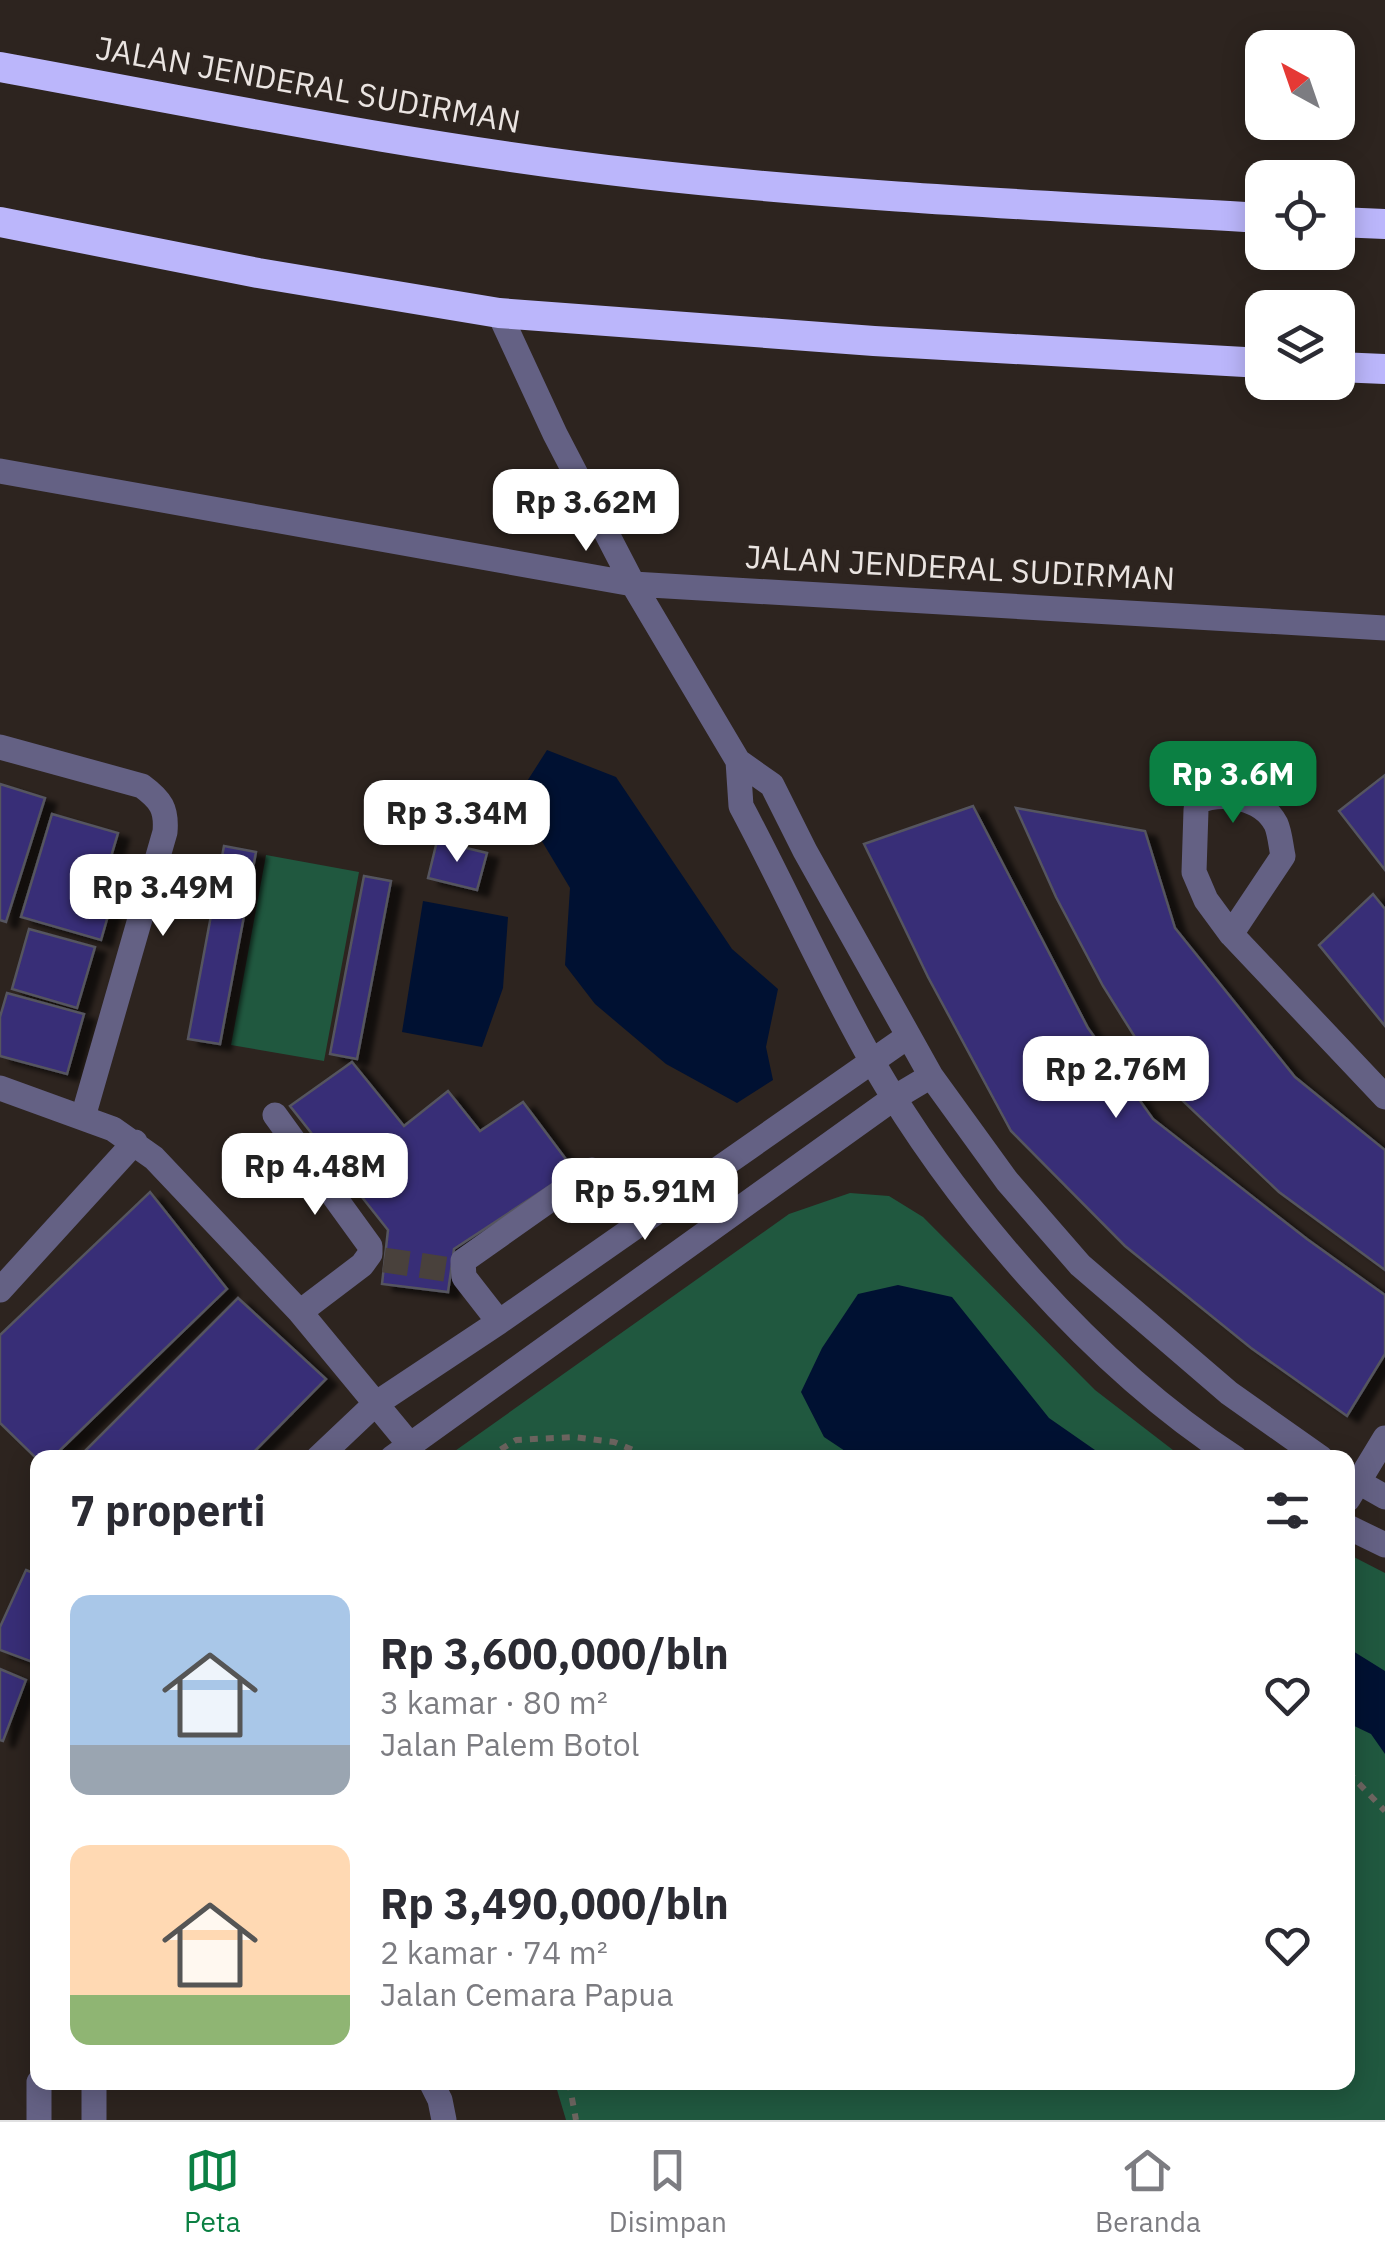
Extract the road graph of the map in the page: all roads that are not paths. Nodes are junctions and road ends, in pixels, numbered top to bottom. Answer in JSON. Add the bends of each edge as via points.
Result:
{"nodes":[{"id":1,"x":0,"y":67,"type":"edge"},
{"id":2,"x":1245,"y":217,"type":"edge"},
{"id":3,"x":0,"y":222,"type":"edge"},
{"id":4,"x":1355,"y":223,"type":"edge"},
{"id":5,"x":1385,"y":224,"type":"edge"},
{"id":6,"x":499,"y":313,"type":"junction"},
{"id":7,"x":1245,"y":362,"type":"edge"},
{"id":8,"x":1355,"y":368,"type":"edge"},
{"id":9,"x":1385,"y":370,"type":"edge"},
{"id":10,"x":0,"y":471,"type":"edge"},
{"id":11,"x":633,"y":584,"type":"junction"},
{"id":12,"x":1385,"y":628,"type":"edge"},
{"id":13,"x":0,"y":747,"type":"edge"},
{"id":14,"x":738,"y":762,"type":"junction"},
{"id":15,"x":1232,"y":934,"type":"junction"},
{"id":16,"x":907,"y":1037,"type":"junction"},
{"id":17,"x":871,"y":1059,"type":"junction"},
{"id":18,"x":931,"y":1076,"type":"junction"},
{"id":19,"x":0,"y":1088,"type":"edge"},
{"id":20,"x":894,"y":1098,"type":"junction"},
{"id":21,"x":1385,"y":1098,"type":"edge"},
{"id":22,"x":276,"y":1115,"type":"dead end"},
{"id":23,"x":83,"y":1117,"type":"junction"},
{"id":24,"x":135,"y":1142,"type":"junction"},
{"id":25,"x":592,"y":1170,"type":"dead end"},
{"id":26,"x":0,"y":1290,"type":"edge"},
{"id":27,"x":300,"y":1312,"type":"junction"},
{"id":28,"x":499,"y":1322,"type":"junction"},
{"id":29,"x":374,"y":1405,"type":"junction"},
{"id":30,"x":1385,"y":1438,"type":"edge"},
{"id":31,"x":326,"y":1450,"type":"edge"},
{"id":32,"x":400,"y":1450,"type":"edge"},
{"id":33,"x":402,"y":1450,"type":"edge"},
{"id":34,"x":1224,"y":1450,"type":"edge"},
{"id":35,"x":1309,"y":1450,"type":"edge"},
{"id":36,"x":1355,"y":1481,"type":"edge"},
{"id":37,"x":1355,"y":1488,"type":"edge"},
{"id":38,"x":1385,"y":1497,"type":"edge"},
{"id":39,"x":1355,"y":1531,"type":"edge"},
{"id":40,"x":1385,"y":1546,"type":"edge"},
{"id":41,"x":40,"y":2090,"type":"edge"},
{"id":42,"x":94,"y":2090,"type":"edge"},
{"id":43,"x":435,"y":2090,"type":"edge"},
{"id":44,"x":39,"y":2120,"type":"edge"},
{"id":45,"x":94,"y":2120,"type":"edge"},
{"id":46,"x":444,"y":2120,"type":"edge"}],
"edges":[{"from":1,"to":2,"type":"highway","name":"JALAN JENDERAL SUDIRMAN","via":[[376,136],[642,174]]},
{"from":3,"to":6,"type":"highway"},
{"from":4,"to":5,"type":"highway"},
{"from":6,"to":7,"type":"highway"},
{"from":6,"to":11,"type":"street"},
{"from":8,"to":9,"type":"highway"},
{"from":10,"to":11,"type":"street","name":"JALAN JENDERAL SUDIRMAN"},
{"from":11,"to":12,"type":"street","name":"JALAN JENDERAL SUDIRMAN"},
{"from":11,"to":14,"type":"street"},
{"from":13,"to":23,"type":"street","via":[[142,786],[167,813]]},
{"from":14,"to":16,"type":"street","via":[[772,786]]},
{"from":14,"to":17,"type":"street","via":[[741,806]]},
{"from":15,"to":15,"type":"street","via":[[1194,872],[1197,802],[1214,795],[1262,809],[1276,824],[1283,856]]},
{"from":15,"to":21,"type":"street"},
{"from":16,"to":17,"type":"street"},
{"from":16,"to":18,"type":"street"},
{"from":17,"to":20,"type":"street"},
{"from":17,"to":28,"type":"street"},
{"from":18,"to":20,"type":"street"},
{"from":18,"to":35,"type":"street","via":[[1007,1181],[1080,1265],[1229,1393]]},
{"from":19,"to":23,"type":"street"},
{"from":20,"to":33,"type":"street"},
{"from":20,"to":34,"type":"street","via":[[938,1166],[1051,1299],[1114,1364]]},
{"from":22,"to":27,"type":"street","via":[[376,1260]]},
{"from":23,"to":24,"type":"street"},
{"from":24,"to":26,"type":"street"},
{"from":24,"to":27,"type":"street"},
{"from":25,"to":28,"type":"street","via":[[456,1269]]},
{"from":27,"to":29,"type":"street"},
{"from":28,"to":29,"type":"street"},
{"from":29,"to":31,"type":"street"},
{"from":29,"to":32,"type":"street"},
{"from":30,"to":36,"type":"street"},
{"from":37,"to":38,"type":"street"},
{"from":39,"to":40,"type":"street"},
{"from":41,"to":44,"type":"street"},
{"from":42,"to":45,"type":"street"},
{"from":43,"to":46,"type":"street"}]}
